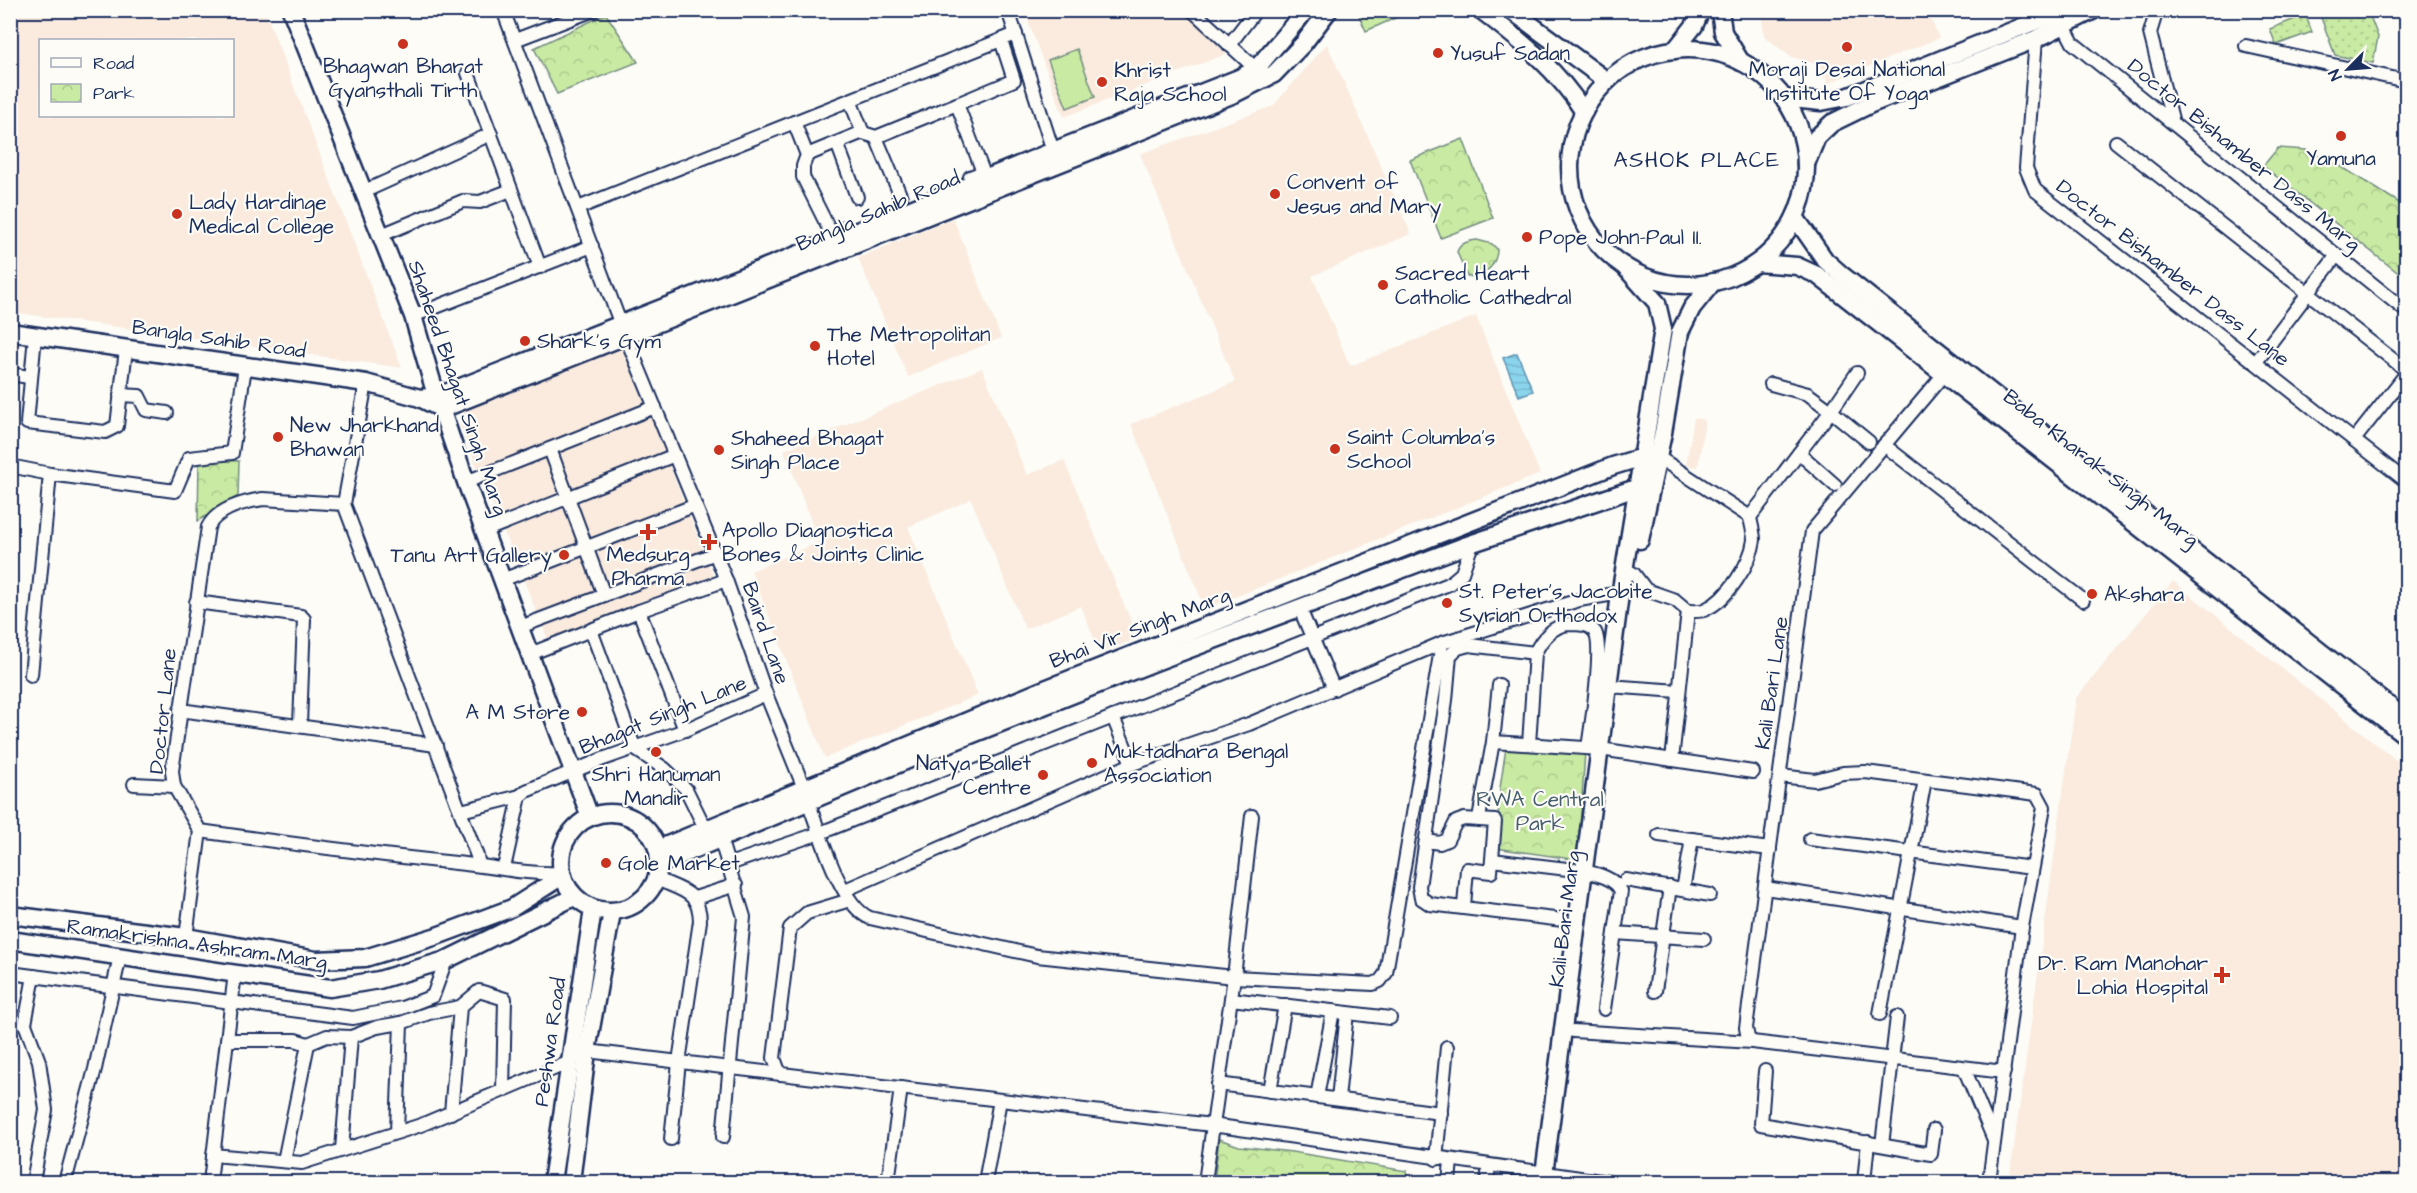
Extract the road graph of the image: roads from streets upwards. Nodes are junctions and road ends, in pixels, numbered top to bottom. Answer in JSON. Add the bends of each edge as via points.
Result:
{"nodes":[{"id":1,"x":291,"y":10,"type":"edge"},
{"id":2,"x":503,"y":10,"type":"edge"},
{"id":3,"x":594,"y":10,"type":"edge"},
{"id":4,"x":1008,"y":10,"type":"edge"},
{"id":5,"x":1192,"y":10,"type":"edge"},
{"id":6,"x":1252,"y":10,"type":"edge"},
{"id":7,"x":1306,"y":10,"type":"edge"},
{"id":8,"x":1329,"y":10,"type":"edge"},
{"id":9,"x":1481,"y":10,"type":"edge"},
{"id":10,"x":1511,"y":10,"type":"edge"},
{"id":11,"x":1701,"y":10,"type":"edge"},
{"id":12,"x":1720,"y":10,"type":"edge"},
{"id":13,"x":2094,"y":10,"type":"edge"},
{"id":14,"x":2157,"y":10,"type":"edge"},
{"id":15,"x":578,"y":13,"type":"edge"},
{"id":16,"x":2061,"y":16,"type":"edge"},
{"id":17,"x":1016,"y":34,"type":"junction"},
{"id":18,"x":2036,"y":39,"type":"junction"},
{"id":19,"x":515,"y":40,"type":"junction"},
{"id":20,"x":1001,"y":40,"type":"junction"},
{"id":21,"x":1229,"y":45,"type":"junction"},
{"id":22,"x":2246,"y":46,"type":"dead end"},
{"id":23,"x":1675,"y":50,"type":"junction"},
{"id":24,"x":1742,"y":63,"type":"junction"},
{"id":25,"x":1256,"y":69,"type":"junction"},
{"id":26,"x":468,"y":74,"type":"dead end"},
{"id":27,"x":1607,"y":81,"type":"junction"},
{"id":28,"x":2406,"y":81,"type":"edge"},
{"id":29,"x":1868,"y":97,"type":"junction"},
{"id":30,"x":1783,"y":98,"type":"junction"},
{"id":31,"x":850,"y":100,"type":"junction"},
{"id":32,"x":957,"y":104,"type":"junction"},
{"id":33,"x":1584,"y":112,"type":"junction"},
{"id":34,"x":794,"y":122,"type":"junction"},
{"id":35,"x":2173,"y":123,"type":"junction"},
{"id":36,"x":863,"y":132,"type":"junction"},
{"id":37,"x":491,"y":134,"type":"junction"},
{"id":38,"x":876,"y":137,"type":"junction"},
{"id":39,"x":2116,"y":142,"type":"dead end"},
{"id":40,"x":837,"y":143,"type":"junction"},
{"id":41,"x":1053,"y":151,"type":"junction"},
{"id":42,"x":807,"y":155,"type":"junction"},
{"id":43,"x":1805,"y":166,"type":"junction"},
{"id":44,"x":511,"y":190,"type":"junction"},
{"id":45,"x":363,"y":192,"type":"junction"},
{"id":46,"x":857,"y":197,"type":"dead end"},
{"id":47,"x":901,"y":197,"type":"dead end"},
{"id":48,"x":578,"y":208,"type":"junction"},
{"id":49,"x":1795,"y":217,"type":"junction"},
{"id":50,"x":380,"y":236,"type":"junction"},
{"id":51,"x":592,"y":246,"type":"junction"},
{"id":52,"x":2337,"y":255,"type":"junction"},
{"id":53,"x":1757,"y":263,"type":"junction"},
{"id":54,"x":1624,"y":266,"type":"junction"},
{"id":55,"x":540,"y":267,"type":"junction"},
{"id":56,"x":1713,"y":282,"type":"junction"},
{"id":57,"x":2309,"y":291,"type":"junction"},
{"id":58,"x":2406,"y":311,"type":"edge"},
{"id":59,"x":413,"y":316,"type":"junction"},
{"id":60,"x":623,"y":331,"type":"junction"},
{"id":61,"x":10,"y":333,"type":"edge"},
{"id":62,"x":35,"y":336,"type":"junction"},
{"id":63,"x":126,"y":349,"type":"junction"},
{"id":64,"x":2256,"y":362,"type":"junction"},
{"id":65,"x":245,"y":367,"type":"junction"},
{"id":66,"x":2406,"y":372,"type":"edge"},
{"id":67,"x":1857,"y":373,"type":"dead end"},
{"id":68,"x":10,"y":374,"type":"edge"},
{"id":69,"x":1944,"y":374,"type":"junction"},
{"id":70,"x":30,"y":377,"type":"junction"},
{"id":71,"x":366,"y":383,"type":"junction"},
{"id":72,"x":1771,"y":384,"type":"dead end"},
{"id":73,"x":120,"y":395,"type":"junction"},
{"id":74,"x":440,"y":402,"type":"junction"},
{"id":75,"x":655,"y":407,"type":"junction"},
{"id":76,"x":1831,"y":411,"type":"junction"},
{"id":77,"x":167,"y":413,"type":"dead end"},
{"id":78,"x":2354,"y":440,"type":"junction"},
{"id":79,"x":1869,"y":442,"type":"dead end"},
{"id":80,"x":1884,"y":445,"type":"junction"},
{"id":81,"x":550,"y":449,"type":"junction"},
{"id":82,"x":1799,"y":453,"type":"junction"},
{"id":83,"x":675,"y":455,"type":"junction"},
{"id":84,"x":1653,"y":455,"type":"junction"},
{"id":85,"x":10,"y":466,"type":"edge"},
{"id":86,"x":50,"y":474,"type":"junction"},
{"id":87,"x":2406,"y":481,"type":"edge"},
{"id":88,"x":466,"y":483,"type":"junction"},
{"id":89,"x":1834,"y":484,"type":"dead end"},
{"id":90,"x":1644,"y":485,"type":"junction"},
{"id":91,"x":569,"y":496,"type":"junction"},
{"id":92,"x":344,"y":504,"type":"junction"},
{"id":93,"x":696,"y":505,"type":"junction"},
{"id":94,"x":1750,"y":517,"type":"junction"},
{"id":95,"x":484,"y":531,"type":"junction"},
{"id":96,"x":1472,"y":544,"type":"junction"},
{"id":97,"x":587,"y":545,"type":"junction"},
{"id":98,"x":716,"y":553,"type":"junction"},
{"id":99,"x":1630,"y":572,"type":"junction"},
{"id":100,"x":502,"y":580,"type":"junction"},
{"id":101,"x":726,"y":580,"type":"junction"},
{"id":102,"x":1620,"y":593,"type":"junction"},
{"id":103,"x":604,"y":595,"type":"junction"},
{"id":104,"x":2083,"y":600,"type":"dead end"},
{"id":105,"x":196,"y":602,"type":"junction"},
{"id":106,"x":1300,"y":609,"type":"junction"},
{"id":107,"x":639,"y":611,"type":"junction"},
{"id":108,"x":1688,"y":611,"type":"junction"},
{"id":109,"x":520,"y":627,"type":"junction"},
{"id":110,"x":591,"y":630,"type":"junction"},
{"id":111,"x":1312,"y":639,"type":"junction"},
{"id":112,"x":1442,"y":643,"type":"junction"},
{"id":113,"x":1536,"y":653,"type":"junction"},
{"id":114,"x":530,"y":654,"type":"junction"},
{"id":115,"x":31,"y":675,"type":"dead end"},
{"id":116,"x":1499,"y":685,"type":"dead end"},
{"id":117,"x":1613,"y":687,"type":"junction"},
{"id":118,"x":1334,"y":689,"type":"junction"},
{"id":119,"x":1680,"y":691,"type":"junction"},
{"id":120,"x":766,"y":694,"type":"junction"},
{"id":121,"x":180,"y":710,"type":"junction"},
{"id":122,"x":1113,"y":717,"type":"junction"},
{"id":123,"x":2406,"y":719,"type":"edge"},
{"id":124,"x":300,"y":725,"type":"junction"},
{"id":125,"x":685,"y":730,"type":"junction"},
{"id":126,"x":2406,"y":736,"type":"edge"},
{"id":127,"x":1493,"y":742,"type":"junction"},
{"id":128,"x":1529,"y":744,"type":"junction"},
{"id":129,"x":436,"y":745,"type":"junction"},
{"id":130,"x":635,"y":749,"type":"junction"},
{"id":131,"x":1599,"y":749,"type":"junction"},
{"id":132,"x":1672,"y":760,"type":"junction"},
{"id":133,"x":1132,"y":764,"type":"junction"},
{"id":134,"x":573,"y":772,"type":"junction"},
{"id":135,"x":1753,"y":772,"type":"dead end"},
{"id":136,"x":1779,"y":776,"type":"junction"},
{"id":137,"x":1925,"y":780,"type":"junction"},
{"id":138,"x":134,"y":784,"type":"dead end"},
{"id":139,"x":174,"y":786,"type":"junction"},
{"id":140,"x":806,"y":794,"type":"junction"},
{"id":141,"x":520,"y":796,"type":"junction"},
{"id":142,"x":461,"y":811,"type":"junction"},
{"id":143,"x":1252,"y":816,"type":"dead end"},
{"id":144,"x":590,"y":817,"type":"junction"},
{"id":145,"x":1479,"y":818,"type":"junction"},
{"id":146,"x":200,"y":831,"type":"junction"},
{"id":147,"x":820,"y":833,"type":"junction"},
{"id":148,"x":713,"y":834,"type":"junction"},
{"id":149,"x":1659,"y":834,"type":"dead end"},
{"id":150,"x":1692,"y":839,"type":"junction"},
{"id":151,"x":1810,"y":839,"type":"dead end"},
{"id":152,"x":1426,"y":841,"type":"junction"},
{"id":153,"x":1770,"y":849,"type":"junction"},
{"id":154,"x":1911,"y":853,"type":"junction"},
{"id":155,"x":1492,"y":860,"type":"junction"},
{"id":156,"x":658,"y":864,"type":"junction"},
{"id":157,"x":729,"y":864,"type":"junction"},
{"id":158,"x":479,"y":865,"type":"junction"},
{"id":159,"x":504,"y":868,"type":"junction"},
{"id":160,"x":2032,"y":868,"type":"junction"},
{"id":161,"x":1589,"y":872,"type":"junction"},
{"id":162,"x":561,"y":874,"type":"junction"},
{"id":163,"x":1626,"y":880,"type":"dead end"},
{"id":164,"x":736,"y":885,"type":"junction"},
{"id":165,"x":1670,"y":888,"type":"junction"},
{"id":166,"x":1765,"y":888,"type":"junction"},
{"id":167,"x":1683,"y":890,"type":"junction"},
{"id":168,"x":847,"y":895,"type":"junction"},
{"id":169,"x":1710,"y":895,"type":"dead end"},
{"id":170,"x":574,"y":897,"type":"junction"},
{"id":171,"x":695,"y":898,"type":"junction"},
{"id":172,"x":1464,"y":906,"type":"junction"},
{"id":173,"x":593,"y":909,"type":"junction"},
{"id":174,"x":1900,"y":909,"type":"junction"},
{"id":175,"x":612,"y":912,"type":"junction"},
{"id":176,"x":10,"y":915,"type":"edge"},
{"id":177,"x":1563,"y":920,"type":"dead end"},
{"id":178,"x":2022,"y":927,"type":"junction"},
{"id":179,"x":1615,"y":933,"type":"junction"},
{"id":180,"x":1662,"y":936,"type":"junction"},
{"id":181,"x":186,"y":938,"type":"junction"},
{"id":182,"x":1704,"y":939,"type":"dead end"},
{"id":183,"x":10,"y":940,"type":"edge"},
{"id":184,"x":120,"y":956,"type":"junction"},
{"id":185,"x":446,"y":960,"type":"junction"},
{"id":186,"x":10,"y":973,"type":"edge"},
{"id":187,"x":235,"y":974,"type":"junction"},
{"id":188,"x":34,"y":976,"type":"junction"},
{"id":189,"x":1234,"y":977,"type":"junction"},
{"id":190,"x":114,"y":986,"type":"junction"},
{"id":191,"x":1655,"y":991,"type":"dead end"},
{"id":192,"x":1231,"y":999,"type":"junction"},
{"id":193,"x":231,"y":1003,"type":"junction"},
{"id":194,"x":1285,"y":1005,"type":"junction"},
{"id":195,"x":460,"y":1007,"type":"junction"},
{"id":196,"x":1604,"y":1009,"type":"dead end"},
{"id":197,"x":1333,"y":1011,"type":"junction"},
{"id":198,"x":1347,"y":1013,"type":"junction"},
{"id":199,"x":1880,"y":1014,"type":"dead end"},
{"id":200,"x":1897,"y":1017,"type":"dead end"},
{"id":201,"x":1390,"y":1018,"type":"dead end"},
{"id":202,"x":401,"y":1023,"type":"junction"},
{"id":203,"x":1573,"y":1031,"type":"junction"},
{"id":204,"x":351,"y":1037,"type":"junction"},
{"id":205,"x":227,"y":1040,"type":"junction"},
{"id":206,"x":1752,"y":1042,"type":"junction"},
{"id":207,"x":308,"y":1044,"type":"junction"},
{"id":208,"x":1447,"y":1047,"type":"dead end"},
{"id":209,"x":587,"y":1051,"type":"junction"},
{"id":210,"x":1892,"y":1059,"type":"junction"},
{"id":211,"x":570,"y":1062,"type":"junction"},
{"id":212,"x":679,"y":1062,"type":"junction"},
{"id":213,"x":728,"y":1068,"type":"junction"},
{"id":214,"x":1964,"y":1068,"type":"junction"},
{"id":215,"x":1765,"y":1071,"type":"dead end"},
{"id":216,"x":2004,"y":1072,"type":"junction"},
{"id":217,"x":780,"y":1074,"type":"junction"},
{"id":218,"x":1218,"y":1084,"type":"junction"},
{"id":219,"x":901,"y":1088,"type":"junction"},
{"id":220,"x":503,"y":1090,"type":"junction"},
{"id":221,"x":1270,"y":1091,"type":"junction"},
{"id":222,"x":1317,"y":1097,"type":"junction"},
{"id":223,"x":1338,"y":1099,"type":"junction"},
{"id":224,"x":1000,"y":1100,"type":"junction"},
{"id":225,"x":451,"y":1113,"type":"junction"},
{"id":226,"x":1441,"y":1113,"type":"junction"},
{"id":227,"x":1212,"y":1125,"type":"junction"},
{"id":228,"x":1934,"y":1130,"type":"dead end"},
{"id":229,"x":397,"y":1132,"type":"junction"},
{"id":230,"x":723,"y":1137,"type":"dead end"},
{"id":231,"x":671,"y":1139,"type":"dead end"},
{"id":232,"x":1995,"y":1141,"type":"junction"},
{"id":233,"x":1868,"y":1142,"type":"junction"},
{"id":234,"x":1882,"y":1144,"type":"junction"},
{"id":235,"x":342,"y":1150,"type":"junction"},
{"id":236,"x":213,"y":1155,"type":"junction"},
{"id":237,"x":1436,"y":1159,"type":"junction"},
{"id":238,"x":284,"y":1161,"type":"junction"},
{"id":239,"x":1451,"y":1161,"type":"junction"},
{"id":240,"x":1489,"y":1167,"type":"junction"},
{"id":241,"x":1549,"y":1179,"type":"edge"},
{"id":242,"x":33,"y":1182,"type":"edge"},
{"id":243,"x":65,"y":1182,"type":"edge"},
{"id":244,"x":210,"y":1182,"type":"edge"},
{"id":245,"x":552,"y":1182,"type":"edge"},
{"id":246,"x":571,"y":1182,"type":"edge"},
{"id":247,"x":888,"y":1182,"type":"edge"},
{"id":248,"x":985,"y":1182,"type":"edge"},
{"id":249,"x":1205,"y":1182,"type":"edge"},
{"id":250,"x":1449,"y":1182,"type":"edge"},
{"id":251,"x":1487,"y":1182,"type":"edge"},
{"id":252,"x":1608,"y":1182,"type":"edge"},
{"id":253,"x":1864,"y":1182,"type":"edge"},
{"id":254,"x":1989,"y":1182,"type":"edge"}],
"edges":[{"from":1,"to":45,"type":"street","name":"Shaheed Bhagat Singh Marg"},
{"from":2,"to":19,"type":"street","name":"Baird Lane"},
{"from":3,"to":15,"type":"street"},
{"from":4,"to":17,"type":"street"},
{"from":5,"to":21,"type":"street"},
{"from":6,"to":21,"type":"street","via":[[1253,14]]},
{"from":7,"to":25,"type":"street","name":"Bangla Sahib Road"},
{"from":8,"to":60,"type":"street","name":"Bangla Sahib Road","via":[[1274,74],[1234,94],[854,246]]},
{"from":9,"to":33,"type":"street","via":[[1537,54],[1568,87]]},
{"from":10,"to":27,"type":"street"},
{"from":11,"to":23,"type":"street"},
{"from":12,"to":24,"type":"street","via":[[1723,32]]},
{"from":13,"to":16,"type":"street"},
{"from":14,"to":35,"type":"street","via":[[2150,33]]},
{"from":15,"to":19,"type":"street"},
{"from":16,"to":18,"type":"street"},
{"from":16,"to":29,"type":"street"},
{"from":16,"to":35,"type":"street","name":"Doctor Bishamber Dass Marg","via":[[2073,43]]},
{"from":17,"to":20,"type":"street"},
{"from":17,"to":41,"type":"street"},
{"from":18,"to":29,"type":"street"},
{"from":18,"to":64,"type":"street","name":"Doctor Bishamber Dass Lane","via":[[2026,168],[2035,190]]},
{"from":19,"to":48,"type":"street","name":"Baird Lane"},
{"from":20,"to":31,"type":"street"},
{"from":20,"to":32,"type":"street","via":[[1014,80]]},
{"from":21,"to":25,"type":"street"},
{"from":22,"to":28,"type":"street"},
{"from":23,"to":24,"type":"street","via":[[1709,51]]},
{"from":23,"to":27,"type":"street","via":[[1638,60]]},
{"from":24,"to":30,"type":"street"},
{"from":25,"to":41,"type":"street","name":"Bangla Sahib Road"},
{"from":26,"to":37,"type":"street"},
{"from":27,"to":33,"type":"street"},
{"from":29,"to":30,"type":"street","via":[[1821,102]]},
{"from":29,"to":43,"type":"street","via":[[1817,137]]},
{"from":30,"to":43,"type":"street","via":[[1802,138]]},
{"from":31,"to":34,"type":"street"},
{"from":31,"to":36,"type":"street"},
{"from":32,"to":38,"type":"street"},
{"from":32,"to":42,"type":"street","via":[[983,172],[831,233],[803,177]]},
{"from":33,"to":54,"type":"street","via":[[1572,144],[1574,196],[1593,236]]},
{"from":34,"to":42,"type":"street"},
{"from":34,"to":48,"type":"street"},
{"from":35,"to":52,"type":"street","name":"Doctor Bishamber Dass Marg"},
{"from":36,"to":38,"type":"street"},
{"from":36,"to":40,"type":"street"},
{"from":37,"to":44,"type":"street"},
{"from":37,"to":45,"type":"street"},
{"from":38,"to":47,"type":"street"},
{"from":39,"to":57,"type":"street"},
{"from":40,"to":42,"type":"street"},
{"from":40,"to":46,"type":"street"},
{"from":41,"to":60,"type":"street","name":"Bangla Sahib Road"},
{"from":43,"to":49,"type":"street","via":[[1803,192]]},
{"from":44,"to":50,"type":"street","via":[[480,202],[463,201]]},
{"from":44,"to":55,"type":"street"},
{"from":45,"to":50,"type":"street","name":"Shaheed Bhagat Singh Marg"},
{"from":48,"to":51,"type":"street","name":"Baird Lane"},
{"from":49,"to":53,"type":"street","via":[[1779,242]]},
{"from":49,"to":123,"type":"street","name":"Baba Kharak Singh Marg","via":[[1825,260],[1842,275]]},
{"from":50,"to":59,"type":"street","name":"Shaheed Bhagat Singh Marg"},
{"from":51,"to":55,"type":"street"},
{"from":51,"to":60,"type":"street","name":"Baird Lane"},
{"from":52,"to":57,"type":"street"},
{"from":52,"to":58,"type":"street","name":"Doctor Bishamber Dass Marg"},
{"from":53,"to":56,"type":"street"},
{"from":53,"to":69,"type":"street","name":"Baba Kharak Singh Marg","via":[[1797,266],[1817,275]]},
{"from":54,"to":56,"type":"street","via":[[1672,284]]},
{"from":54,"to":84,"type":"street","via":[[1658,303],[1663,329]]},
{"from":55,"to":59,"type":"street"},
{"from":56,"to":84,"type":"street","via":[[1680,332]]},
{"from":57,"to":64,"type":"street"},
{"from":57,"to":66,"type":"street"},
{"from":59,"to":74,"type":"street","name":"Shaheed Bhagat Singh Marg"},
{"from":60,"to":74,"type":"street","name":"Bangla Sahib Road"},
{"from":60,"to":75,"type":"street","name":"Baird Lane"},
{"from":61,"to":62,"type":"street","name":"Bangla Sahib Road"},
{"from":62,"to":63,"type":"street","name":"Bangla Sahib Road"},
{"from":62,"to":70,"type":"street"},
{"from":63,"to":65,"type":"street","name":"Bangla Sahib Road"},
{"from":63,"to":73,"type":"street"},
{"from":64,"to":78,"type":"street","name":"Doctor Bishamber Dass Lane"},
{"from":65,"to":71,"type":"street","name":"Bangla Sahib Road"},
{"from":65,"to":86,"type":"street","via":[[232,453],[189,458],[175,491]]},
{"from":66,"to":78,"type":"street"},
{"from":67,"to":76,"type":"street"},
{"from":68,"to":70,"type":"street"},
{"from":69,"to":80,"type":"street","name":"Kali Bari Lane"},
{"from":69,"to":126,"type":"street","name":"Baba Kharak Singh Marg"},
{"from":70,"to":73,"type":"street","via":[[27,423],[105,432],[117,426]]},
{"from":71,"to":74,"type":"street","name":"Bangla Sahib Road"},
{"from":71,"to":92,"type":"street"},
{"from":72,"to":76,"type":"street","via":[[1808,394]]},
{"from":73,"to":77,"type":"street","via":[[139,396],[146,410]]},
{"from":74,"to":88,"type":"street","name":"Shaheed Bhagat Singh Marg"},
{"from":75,"to":81,"type":"street"},
{"from":75,"to":83,"type":"street","name":"Baird Lane"},
{"from":76,"to":79,"type":"street"},
{"from":76,"to":82,"type":"street"},
{"from":78,"to":87,"type":"street","name":"Doctor Bishamber Dass Lane"},
{"from":80,"to":104,"type":"street"},
{"from":80,"to":136,"type":"street","name":"Kali Bari Lane","via":[[1812,531]]},
{"from":81,"to":88,"type":"street"},
{"from":81,"to":91,"type":"street"},
{"from":82,"to":89,"type":"street"},
{"from":82,"to":94,"type":"street"},
{"from":83,"to":91,"type":"street"},
{"from":83,"to":93,"type":"street","name":"Baird Lane"},
{"from":84,"to":90,"type":"street","name":"Kali Bari Marg"},
{"from":84,"to":94,"type":"street"},
{"from":84,"to":140,"type":"street","name":"Bhai Vir Singh Marg","via":[[1042,690]]},
{"from":85,"to":86,"type":"street"},
{"from":86,"to":115,"type":"street"},
{"from":88,"to":95,"type":"street","name":"Shaheed Bhagat Singh Marg"},
{"from":90,"to":96,"type":"street","name":"Bhai Vir Singh Marg"},
{"from":90,"to":99,"type":"street","name":"Kali Bari Marg"},
{"from":91,"to":95,"type":"street"},
{"from":91,"to":97,"type":"street"},
{"from":92,"to":105,"type":"street","name":"Doctor Lane","via":[[263,499],[219,514],[208,528]]},
{"from":92,"to":129,"type":"street"},
{"from":93,"to":97,"type":"street"},
{"from":93,"to":98,"type":"street","name":"Baird Lane"},
{"from":94,"to":108,"type":"street","via":[[1754,540],[1735,582],[1705,610]]},
{"from":95,"to":100,"type":"street","name":"Shaheed Bhagat Singh Marg"},
{"from":96,"to":106,"type":"street","name":"Bhai Vir Singh Marg"},
{"from":96,"to":111,"type":"street","via":[[1462,573],[1449,584]]},
{"from":97,"to":100,"type":"street"},
{"from":97,"to":103,"type":"street"},
{"from":98,"to":101,"type":"street","name":"Baird Lane"},
{"from":98,"to":103,"type":"street"},
{"from":99,"to":102,"type":"street","name":"Kali Bari Marg"},
{"from":99,"to":108,"type":"street","via":[[1646,590],[1675,600]]},
{"from":99,"to":117,"type":"street","name":"Kali Bari Marg"},
{"from":100,"to":109,"type":"street","name":"Shaheed Bhagat Singh Marg"},
{"from":101,"to":107,"type":"street"},
{"from":101,"to":120,"type":"street","name":"Baird Lane"},
{"from":102,"to":112,"type":"street","via":[[1579,600]]},
{"from":102,"to":117,"type":"street","name":"Kali Bari Marg"},
{"from":103,"to":109,"type":"street"},
{"from":105,"to":121,"type":"street","name":"Doctor Lane"},
{"from":105,"to":124,"type":"street","via":[[304,619]]},
{"from":106,"to":111,"type":"street"},
{"from":106,"to":140,"type":"street","name":"Bhai Vir Singh Marg"},
{"from":107,"to":110,"type":"street"},
{"from":107,"to":125,"type":"street"},
{"from":108,"to":119,"type":"street"},
{"from":109,"to":114,"type":"street","name":"Shaheed Bhagat Singh Marg"},
{"from":110,"to":114,"type":"street"},
{"from":110,"to":130,"type":"street"},
{"from":111,"to":118,"type":"street"},
{"from":111,"to":122,"type":"street"},
{"from":112,"to":118,"type":"street"},
{"from":112,"to":189,"type":"street","via":[[1386,974],[1373,984]]},
{"from":113,"to":128,"type":"street"},
{"from":113,"to":131,"type":"street","via":[[1541,640],[1566,624],[1588,626],[1595,633],[1599,652]]},
{"from":113,"to":152,"type":"street","via":[[1469,645],[1450,655]]},
{"from":114,"to":134,"type":"street","name":"Shaheed Bhagat Singh Marg"},
{"from":116,"to":127,"type":"street"},
{"from":117,"to":119,"type":"street"},
{"from":117,"to":131,"type":"street","name":"Kali Bari Marg"},
{"from":118,"to":133,"type":"street","via":[[1249,724]]},
{"from":119,"to":132,"type":"street"},
{"from":120,"to":125,"type":"street","name":"Bhagat Singh Lane"},
{"from":120,"to":140,"type":"street","name":"Baird Lane"},
{"from":121,"to":124,"type":"street"},
{"from":121,"to":139,"type":"street","name":"Doctor Lane","via":[[171,771]]},
{"from":122,"to":133,"type":"street"},
{"from":122,"to":147,"type":"street"},
{"from":124,"to":129,"type":"street"},
{"from":125,"to":130,"type":"street","name":"Bhagat Singh Lane"},
{"from":127,"to":128,"type":"street"},
{"from":127,"to":145,"type":"street"},
{"from":128,"to":131,"type":"street"},
{"from":129,"to":142,"type":"street"},
{"from":130,"to":134,"type":"street","name":"Bhagat Singh Lane"},
{"from":130,"to":148,"type":"street","via":[[686,789]]},
{"from":131,"to":132,"type":"street"},
{"from":131,"to":161,"type":"street","name":"Kali Bari Marg"},
{"from":132,"to":135,"type":"street"},
{"from":133,"to":168,"type":"street"},
{"from":134,"to":141,"type":"street","name":"Bhagat Singh Lane"},
{"from":134,"to":144,"type":"street","name":"Shaheed Bhagat Singh Marg"},
{"from":136,"to":137,"type":"street","via":[[1815,780],[1865,772]]},
{"from":136,"to":153,"type":"street","name":"Kali Bari Lane"},
{"from":137,"to":154,"type":"street"},
{"from":137,"to":160,"type":"street","via":[[2037,794],[2044,807]]},
{"from":138,"to":139,"type":"street"},
{"from":139,"to":146,"type":"street","name":"Doctor Lane"},
{"from":140,"to":147,"type":"street","name":"Baird Lane"},
{"from":140,"to":148,"type":"street","name":"Bhai Vir Singh Marg"},
{"from":141,"to":142,"type":"street","name":"Bhagat Singh Lane"},
{"from":141,"to":159,"type":"street"},
{"from":142,"to":158,"type":"street"},
{"from":143,"to":189,"type":"street"},
{"from":144,"to":156,"type":"street","via":[[623,814],[639,822],[651,834]]},
{"from":144,"to":162,"type":"street","via":[[567,838],[561,853]]},
{"from":145,"to":152,"type":"street","via":[[1456,822],[1447,840]]},
{"from":145,"to":155,"type":"street","via":[[1495,821]]},
{"from":146,"to":158,"type":"street"},
{"from":146,"to":181,"type":"street"},
{"from":147,"to":157,"type":"street"},
{"from":147,"to":168,"type":"street","name":"Baird Lane"},
{"from":148,"to":156,"type":"street","name":"Bhai Vir Singh Marg"},
{"from":148,"to":157,"type":"street"},
{"from":149,"to":150,"type":"street"},
{"from":150,"to":153,"type":"street"},
{"from":150,"to":167,"type":"street"},
{"from":151,"to":154,"type":"street"},
{"from":152,"to":172,"type":"street","via":[[1421,898],[1430,904]]},
{"from":153,"to":166,"type":"street","name":"Kali Bari Lane"},
{"from":154,"to":160,"type":"street"},
{"from":154,"to":174,"type":"street"},
{"from":155,"to":161,"type":"street"},
{"from":155,"to":172,"type":"street","via":[[1491,872],[1467,869]]},
{"from":156,"to":171,"type":"street"},
{"from":156,"to":175,"type":"street","via":[[650,892],[626,909]]},
{"from":157,"to":164,"type":"street"},
{"from":158,"to":159,"type":"street"},
{"from":159,"to":162,"type":"street"},
{"from":160,"to":178,"type":"street"},
{"from":161,"to":179,"type":"street","via":[[1616,883],[1621,891]]},
{"from":161,"to":203,"type":"street","name":"Kali Bari Marg"},
{"from":161,"to":241,"type":"street","name":"Kali Bari Marg"},
{"from":162,"to":170,"type":"street"},
{"from":162,"to":181,"type":"street","name":"Ramakrishna Ashram Marg","via":[[512,908],[365,958],[316,960]]},
{"from":163,"to":165,"type":"street"},
{"from":164,"to":171,"type":"street"},
{"from":164,"to":213,"type":"street","via":[[744,917]]},
{"from":165,"to":167,"type":"street"},
{"from":165,"to":180,"type":"street"},
{"from":166,"to":174,"type":"street"},
{"from":166,"to":206,"type":"street","name":"Kali Bari Lane","via":[[1746,1028]]},
{"from":167,"to":169,"type":"street"},
{"from":168,"to":189,"type":"street","via":[[861,914],[870,918],[1037,956]]},
{"from":168,"to":217,"type":"street","via":[[807,913],[790,928],[774,1058]]},
{"from":170,"to":173,"type":"street"},
{"from":170,"to":185,"type":"street","name":"Ramakrishna Ashram Marg"},
{"from":171,"to":212,"type":"street","via":[[700,921]]},
{"from":172,"to":177,"type":"street"},
{"from":173,"to":175,"type":"street"},
{"from":173,"to":211,"type":"street","name":"Peshwa Road"},
{"from":174,"to":178,"type":"street"},
{"from":174,"to":199,"type":"street"},
{"from":175,"to":209,"type":"street","name":"Peshwa Road"},
{"from":176,"to":181,"type":"street","name":"Ramakrishna Ashram Marg"},
{"from":178,"to":216,"type":"street"},
{"from":179,"to":180,"type":"street"},
{"from":179,"to":196,"type":"street"},
{"from":180,"to":182,"type":"street"},
{"from":180,"to":191,"type":"street"},
{"from":183,"to":184,"type":"street","name":"Ramakrishna Ashram Marg"},
{"from":184,"to":187,"type":"street","name":"Ramakrishna Ashram Marg"},
{"from":184,"to":190,"type":"street"},
{"from":185,"to":187,"type":"street","name":"Ramakrishna Ashram Marg","via":[[379,980],[330,988]]},
{"from":185,"to":193,"type":"street","via":[[433,996],[402,1008],[353,1018]]},
{"from":186,"to":188,"type":"street"},
{"from":187,"to":193,"type":"street"},
{"from":188,"to":190,"type":"street"},
{"from":188,"to":242,"type":"street","via":[[25,1024],[39,1061],[46,1110]]},
{"from":189,"to":192,"type":"street"},
{"from":190,"to":193,"type":"street"},
{"from":190,"to":243,"type":"street"},
{"from":192,"to":194,"type":"street"},
{"from":192,"to":218,"type":"street"},
{"from":193,"to":205,"type":"street"},
{"from":194,"to":197,"type":"street"},
{"from":194,"to":221,"type":"street"},
{"from":195,"to":202,"type":"street"},
{"from":195,"to":220,"type":"street","via":[[479,991],[505,999]]},
{"from":195,"to":225,"type":"street"},
{"from":197,"to":198,"type":"street"},
{"from":197,"to":222,"type":"street"},
{"from":198,"to":201,"type":"street"},
{"from":198,"to":223,"type":"street"},
{"from":200,"to":210,"type":"street"},
{"from":202,"to":204,"type":"street"},
{"from":202,"to":229,"type":"street"},
{"from":203,"to":206,"type":"street"},
{"from":203,"to":241,"type":"street","name":"Kali Bari Marg"},
{"from":204,"to":207,"type":"street","via":[[327,1036]]},
{"from":204,"to":235,"type":"street"},
{"from":205,"to":207,"type":"street","via":[[295,1040]]},
{"from":205,"to":236,"type":"street"},
{"from":206,"to":210,"type":"street"},
{"from":207,"to":238,"type":"street"},
{"from":208,"to":226,"type":"street"},
{"from":209,"to":212,"type":"street"},
{"from":209,"to":246,"type":"street","name":"Peshwa Road"},
{"from":210,"to":214,"type":"street"},
{"from":210,"to":234,"type":"street"},
{"from":211,"to":220,"type":"street"},
{"from":211,"to":245,"type":"street","name":"Peshwa Road"},
{"from":212,"to":213,"type":"street"},
{"from":212,"to":231,"type":"street"},
{"from":213,"to":217,"type":"street"},
{"from":213,"to":230,"type":"street"},
{"from":214,"to":216,"type":"street"},
{"from":214,"to":232,"type":"street"},
{"from":215,"to":233,"type":"street","via":[[1761,1124]]},
{"from":216,"to":232,"type":"street"},
{"from":217,"to":219,"type":"street"},
{"from":218,"to":221,"type":"street"},
{"from":218,"to":227,"type":"street"},
{"from":219,"to":224,"type":"street"},
{"from":219,"to":247,"type":"street"},
{"from":220,"to":225,"type":"street"},
{"from":221,"to":222,"type":"street"},
{"from":222,"to":223,"type":"street"},
{"from":223,"to":226,"type":"street"},
{"from":224,"to":227,"type":"street"},
{"from":224,"to":248,"type":"street"},
{"from":225,"to":229,"type":"street"},
{"from":226,"to":237,"type":"street"},
{"from":227,"to":237,"type":"street"},
{"from":227,"to":249,"type":"street"},
{"from":228,"to":234,"type":"street","via":[[1931,1154]]},
{"from":229,"to":235,"type":"street"},
{"from":232,"to":254,"type":"street"},
{"from":233,"to":234,"type":"street"},
{"from":233,"to":253,"type":"street"},
{"from":235,"to":238,"type":"street","via":[[302,1163]]},
{"from":236,"to":238,"type":"street"},
{"from":236,"to":244,"type":"street"},
{"from":237,"to":239,"type":"street"},
{"from":239,"to":240,"type":"street"},
{"from":239,"to":250,"type":"street"},
{"from":240,"to":241,"type":"street"},
{"from":240,"to":251,"type":"street"},
{"from":241,"to":252,"type":"street"}]}
